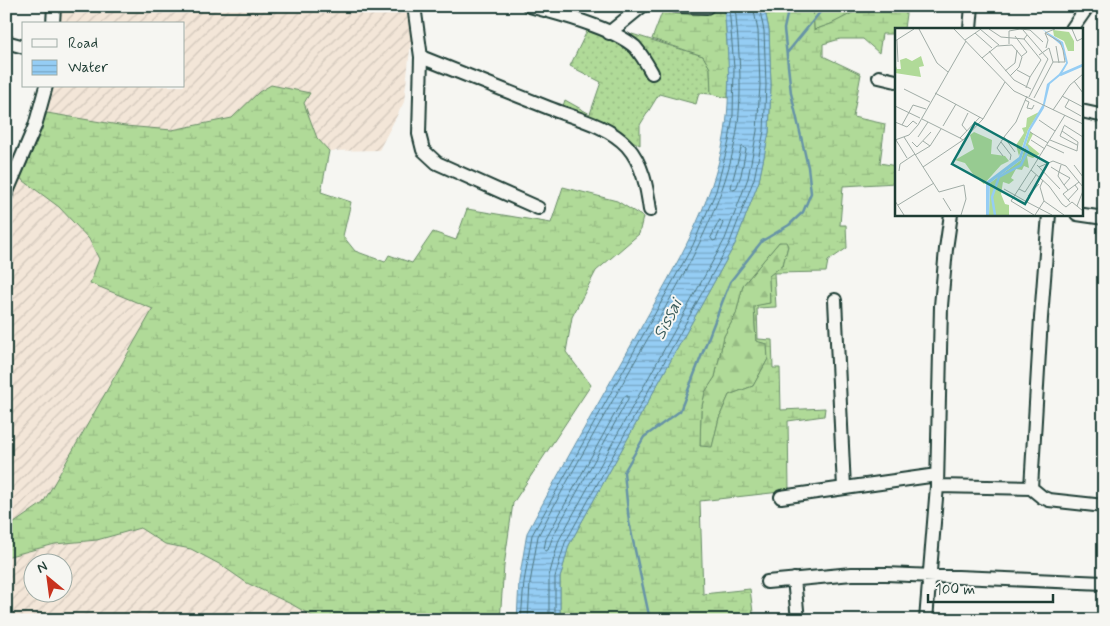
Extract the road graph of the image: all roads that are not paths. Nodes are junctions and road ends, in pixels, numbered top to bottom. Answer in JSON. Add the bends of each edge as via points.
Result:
{"nodes":[{"id":1,"x":54,"y":6,"type":"edge"},
{"id":2,"x":416,"y":6,"type":"edge"},
{"id":3,"x":529,"y":6,"type":"edge"},
{"id":4,"x":642,"y":6,"type":"edge"},
{"id":5,"x":676,"y":6,"type":"edge"},
{"id":6,"x":972,"y":6,"type":"edge"},
{"id":7,"x":1088,"y":6,"type":"edge"},
{"id":8,"x":707,"y":7,"type":"edge"},
{"id":9,"x":53,"y":22,"type":"edge"},
{"id":10,"x":970,"y":28,"type":"edge"},
{"id":11,"x":1073,"y":28,"type":"edge"},
{"id":12,"x":609,"y":33,"type":"junction"},
{"id":13,"x":6,"y":42,"type":"edge"},
{"id":14,"x":22,"y":46,"type":"edge"},
{"id":15,"x":420,"y":56,"type":"junction"},
{"id":16,"x":652,"y":73,"type":"dead end"},
{"id":17,"x":879,"y":77,"type":"dead end"},
{"id":18,"x":895,"y":81,"type":"edge"},
{"id":19,"x":45,"y":88,"type":"edge"},
{"id":20,"x":1082,"y":111,"type":"edge"},
{"id":21,"x":1104,"y":116,"type":"edge"},
{"id":22,"x":6,"y":194,"type":"edge"},
{"id":23,"x":538,"y":208,"type":"dead end"},
{"id":24,"x":650,"y":210,"type":"dead end"},
{"id":25,"x":951,"y":215,"type":"edge"},
{"id":26,"x":1049,"y":215,"type":"edge"},
{"id":27,"x":1082,"y":215,"type":"edge"},
{"id":28,"x":1104,"y":218,"type":"edge"},
{"id":29,"x":835,"y":300,"type":"dead end"},
{"id":30,"x":937,"y":480,"type":"junction"},
{"id":31,"x":844,"y":488,"type":"junction"},
{"id":32,"x":1031,"y":488,"type":"junction"},
{"id":33,"x":781,"y":497,"type":"dead end"},
{"id":34,"x":1104,"y":506,"type":"edge"},
{"id":35,"x":930,"y":576,"type":"junction"},
{"id":36,"x":794,"y":579,"type":"junction"},
{"id":37,"x":767,"y":582,"type":"dead end"},
{"id":38,"x":1104,"y":582,"type":"edge"},
{"id":39,"x":798,"y":620,"type":"edge"},
{"id":40,"x":926,"y":620,"type":"edge"}],
"edges":[{"from":1,"to":9,"type":"street"},
{"from":2,"to":15,"type":"street"},
{"from":3,"to":12,"type":"street"},
{"from":4,"to":12,"type":"street"},
{"from":5,"to":8,"type":"street"},
{"from":6,"to":10,"type":"street"},
{"from":7,"to":11,"type":"street"},
{"from":12,"to":16,"type":"street","via":[[634,46]]},
{"from":13,"to":14,"type":"street"},
{"from":15,"to":23,"type":"street","via":[[419,134],[424,150],[437,163]]},
{"from":15,"to":24,"type":"street","via":[[588,122],[620,139],[635,157],[643,174]]},
{"from":17,"to":18,"type":"street"},
{"from":19,"to":22,"type":"street","via":[[35,126]]},
{"from":20,"to":21,"type":"street"},
{"from":25,"to":30,"type":"street","via":[[941,306]]},
{"from":26,"to":32,"type":"street"},
{"from":27,"to":28,"type":"street"},
{"from":29,"to":31,"type":"street"},
{"from":30,"to":31,"type":"street"},
{"from":30,"to":32,"type":"street"},
{"from":30,"to":35,"type":"street"},
{"from":31,"to":33,"type":"street"},
{"from":32,"to":34,"type":"street","via":[[1049,500]]},
{"from":35,"to":36,"type":"street","via":[[861,574]]},
{"from":35,"to":38,"type":"street"},
{"from":35,"to":40,"type":"street"},
{"from":36,"to":37,"type":"street"},
{"from":36,"to":39,"type":"street"}]}
